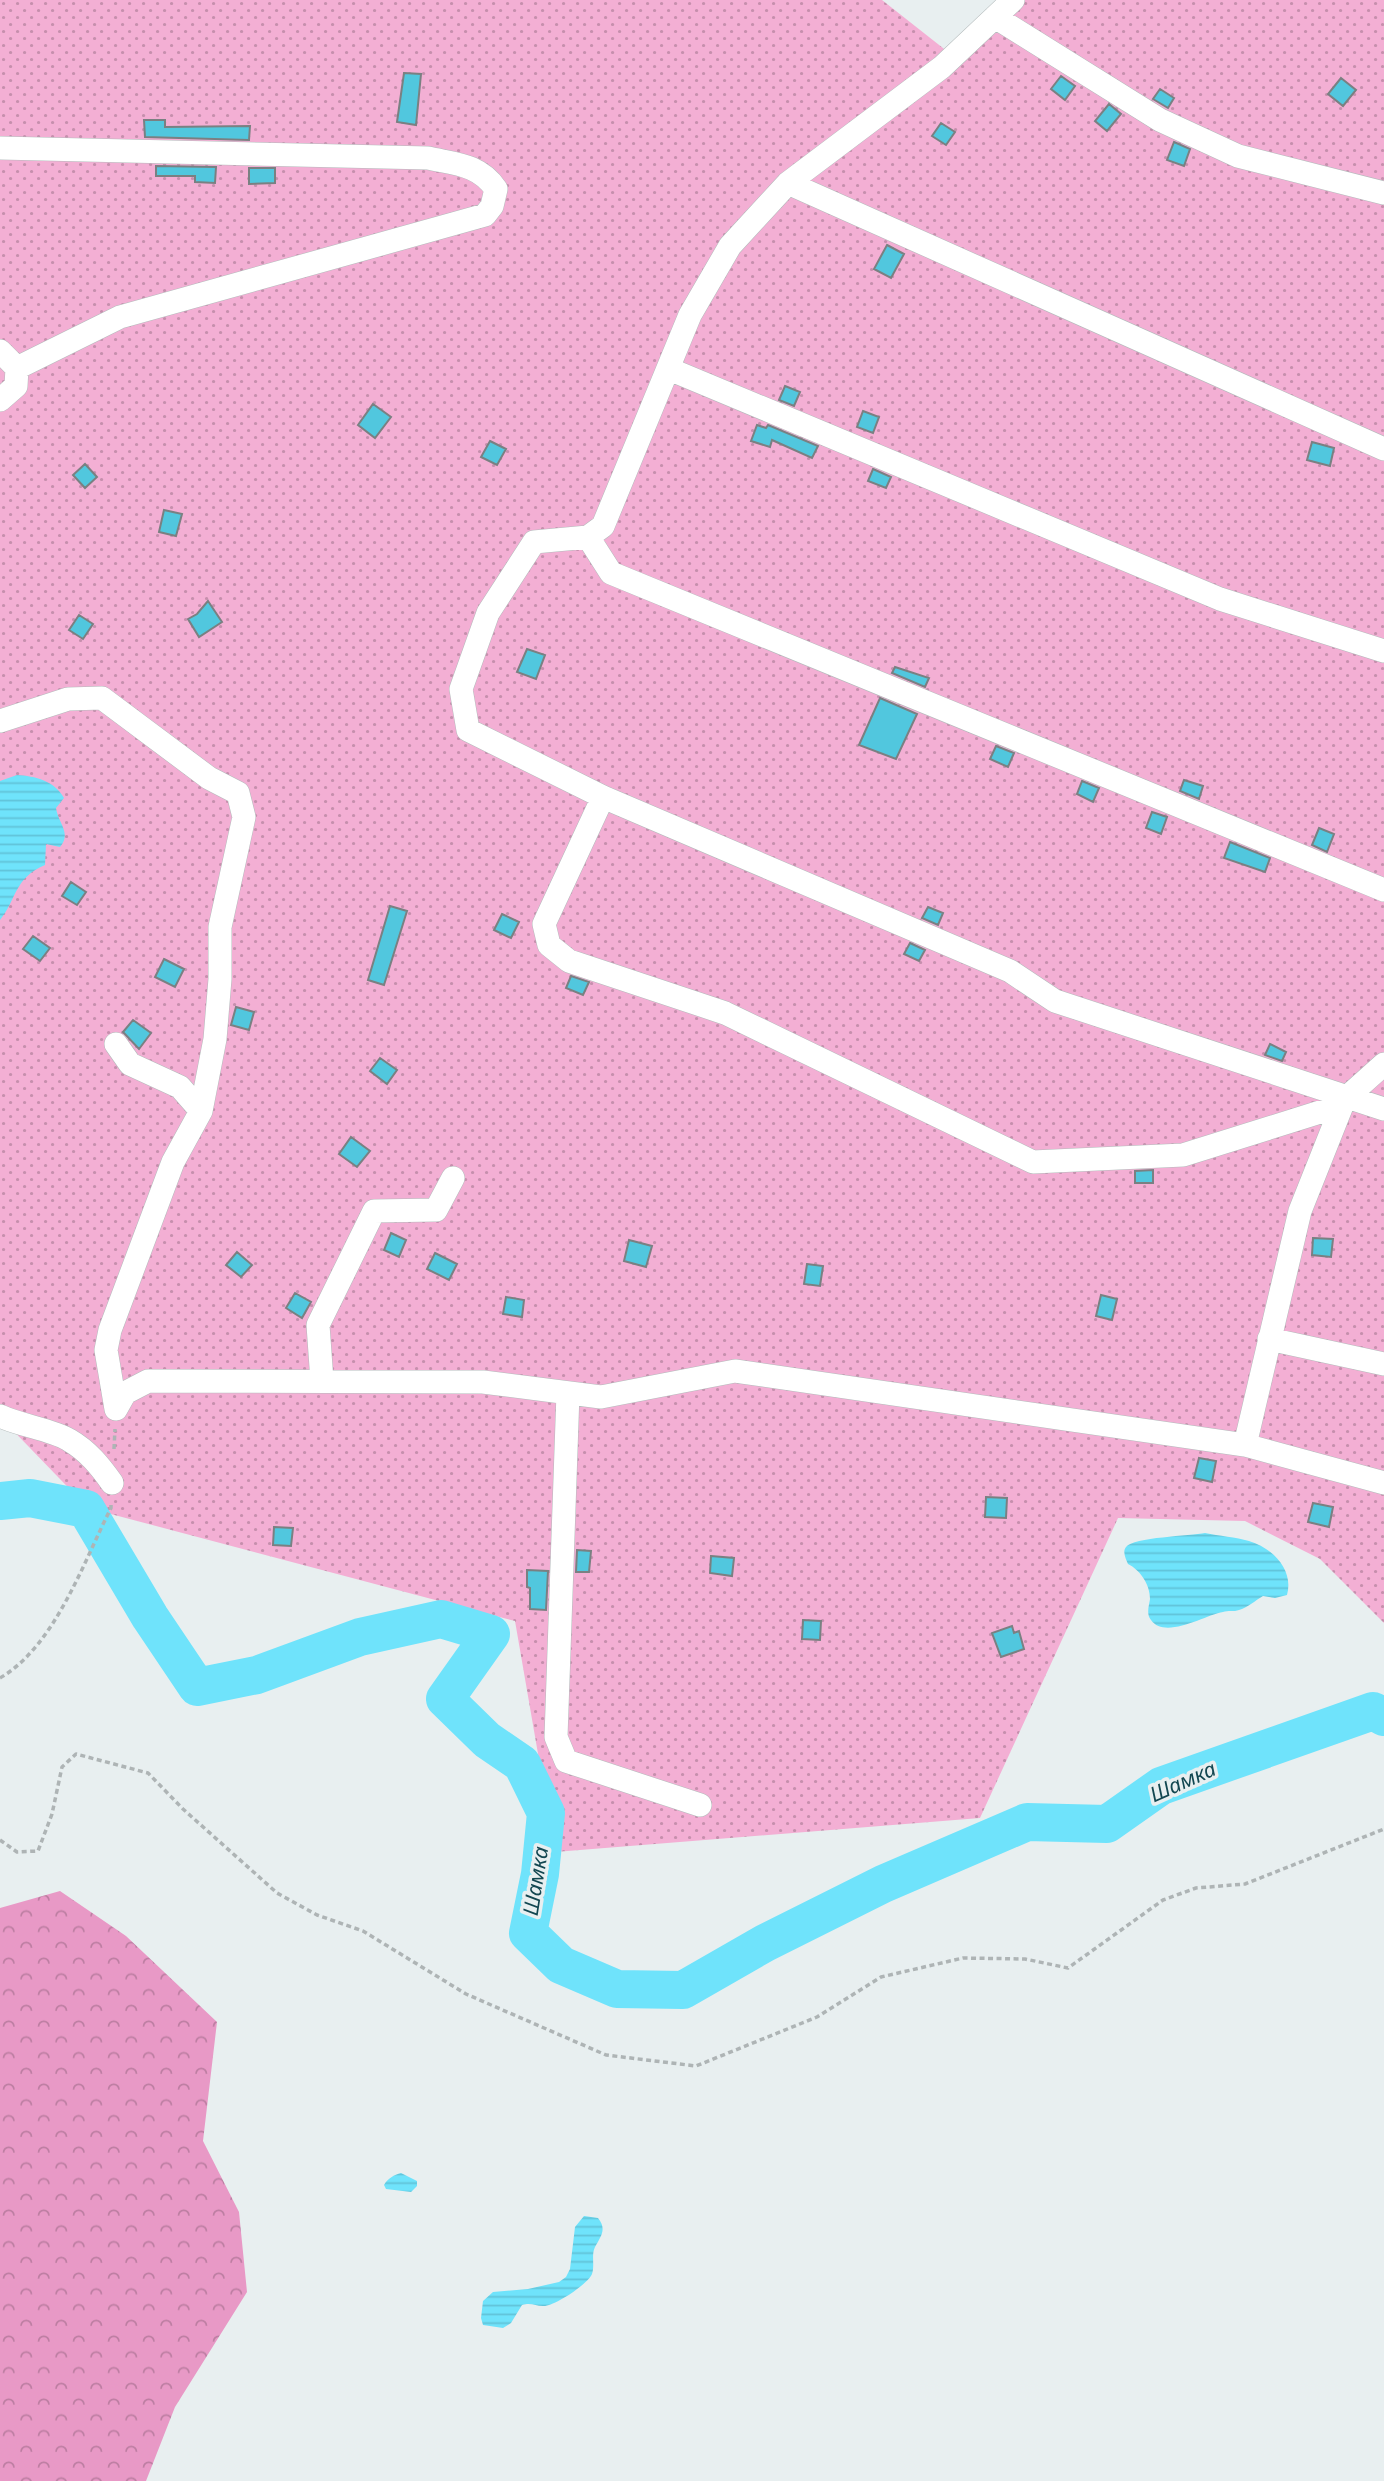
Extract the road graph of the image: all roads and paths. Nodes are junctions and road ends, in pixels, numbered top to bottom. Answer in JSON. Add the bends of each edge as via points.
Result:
{"nodes":[{"id":1,"x":1013,"y":0,"type":"edge"},
{"id":2,"x":995,"y":17,"type":"junction"},
{"id":3,"x":0,"y":148,"type":"edge"},
{"id":4,"x":789,"y":183,"type":"junction"},
{"id":5,"x":1384,"y":193,"type":"edge"},
{"id":6,"x":0,"y":351,"type":"edge"},
{"id":7,"x":17,"y":368,"type":"junction"},
{"id":8,"x":669,"y":369,"type":"junction"},
{"id":9,"x":0,"y":400,"type":"edge"},
{"id":10,"x":1384,"y":449,"type":"edge"},
{"id":11,"x":588,"y":537,"type":"junction"},
{"id":12,"x":1384,"y":651,"type":"edge"},
{"id":13,"x":0,"y":721,"type":"edge"},
{"id":14,"x":603,"y":797,"type":"junction"},
{"id":15,"x":1384,"y":890,"type":"edge"},
{"id":16,"x":116,"y":1044,"type":"dead end"},
{"id":17,"x":1384,"y":1064,"type":"edge"},
{"id":18,"x":1345,"y":1098,"type":"junction"},
{"id":19,"x":1384,"y":1110,"type":"edge"},
{"id":20,"x":201,"y":1111,"type":"junction"},
{"id":21,"x":453,"y":1178,"type":"dead end"},
{"id":22,"x":1269,"y":1339,"type":"junction"},
{"id":23,"x":1384,"y":1364,"type":"edge"},
{"id":24,"x":322,"y":1381,"type":"junction"},
{"id":25,"x":568,"y":1393,"type":"junction"},
{"id":26,"x":116,"y":1409,"type":"junction"},
{"id":27,"x":0,"y":1416,"type":"edge"},
{"id":28,"x":1244,"y":1445,"type":"junction"},
{"id":29,"x":113,"y":1483,"type":"junction"},
{"id":30,"x":1384,"y":1483,"type":"edge"},
{"id":31,"x":0,"y":1678,"type":"edge"},
{"id":32,"x":700,"y":1805,"type":"dead end"},
{"id":33,"x":1384,"y":1829,"type":"edge"},
{"id":34,"x":0,"y":1840,"type":"edge"}],
"edges":[{"from":1,"to":2,"type":"lane"},
{"from":2,"to":4,"type":"lane","via":[[942,67]]},
{"from":2,"to":5,"type":"lane","via":[[1160,120],[1238,156]]},
{"from":3,"to":7,"type":"lane","via":[[428,158],[487,175],[496,189],[485,215],[120,317]]},
{"from":4,"to":8,"type":"lane","via":[[730,246],[690,315]]},
{"from":4,"to":10,"type":"lane"},
{"from":6,"to":7,"type":"lane"},
{"from":7,"to":9,"type":"lane","via":[[16,386]]},
{"from":8,"to":11,"type":"lane","via":[[603,526]]},
{"from":8,"to":12,"type":"lane","via":[[1220,598]]},
{"from":11,"to":14,"type":"lane","via":[[534,542],[488,613],[461,689],[468,730]]},
{"from":11,"to":15,"type":"lane","via":[[611,573]]},
{"from":13,"to":20,"type":"lane","via":[[68,699],[102,698],[209,778],[238,793],[244,817],[220,927],[215,1039]]},
{"from":14,"to":18,"type":"lane","via":[[1010,971],[1055,1001]]},
{"from":14,"to":18,"type":"lane","via":[[544,923],[549,946],[569,961],[725,1013],[1033,1162],[1183,1155],[1336,1107]]},
{"from":16,"to":20,"type":"lane","via":[[131,1064],[180,1087]]},
{"from":17,"to":18,"type":"lane"},
{"from":18,"to":19,"type":"lane"},
{"from":18,"to":22,"type":"lane","via":[[1300,1211]]},
{"from":20,"to":26,"type":"lane","via":[[173,1163],[110,1331],[106,1350]]},
{"from":21,"to":24,"type":"lane","via":[[436,1210],[374,1211],[318,1325]]},
{"from":22,"to":23,"type":"lane"},
{"from":22,"to":28,"type":"lane"},
{"from":24,"to":25,"type":"lane","via":[[483,1382]]},
{"from":24,"to":26,"type":"lane","via":[[148,1381],[125,1394]]},
{"from":25,"to":28,"type":"lane","via":[[601,1397],[735,1371]]},
{"from":25,"to":32,"type":"lane","via":[[556,1737],[566,1761]]},
{"from":26,"to":29,"type":"path"},
{"from":27,"to":29,"type":"lane","via":[[67,1438],[95,1459]]},
{"from":28,"to":30,"type":"lane"},
{"from":29,"to":31,"type":"path","via":[[111,1508],[55,1620],[17,1668]]},
{"from":33,"to":34,"type":"path","via":[[1245,1884],[1196,1888],[1163,1900],[1068,1968],[1025,1959],[963,1958],[881,1977],[817,2017],[696,2066],[606,2055],[466,1994],[363,1931],[317,1915],[277,1893],[148,1773],[76,1754],[62,1767],[38,1851],[17,1852]]}]}
